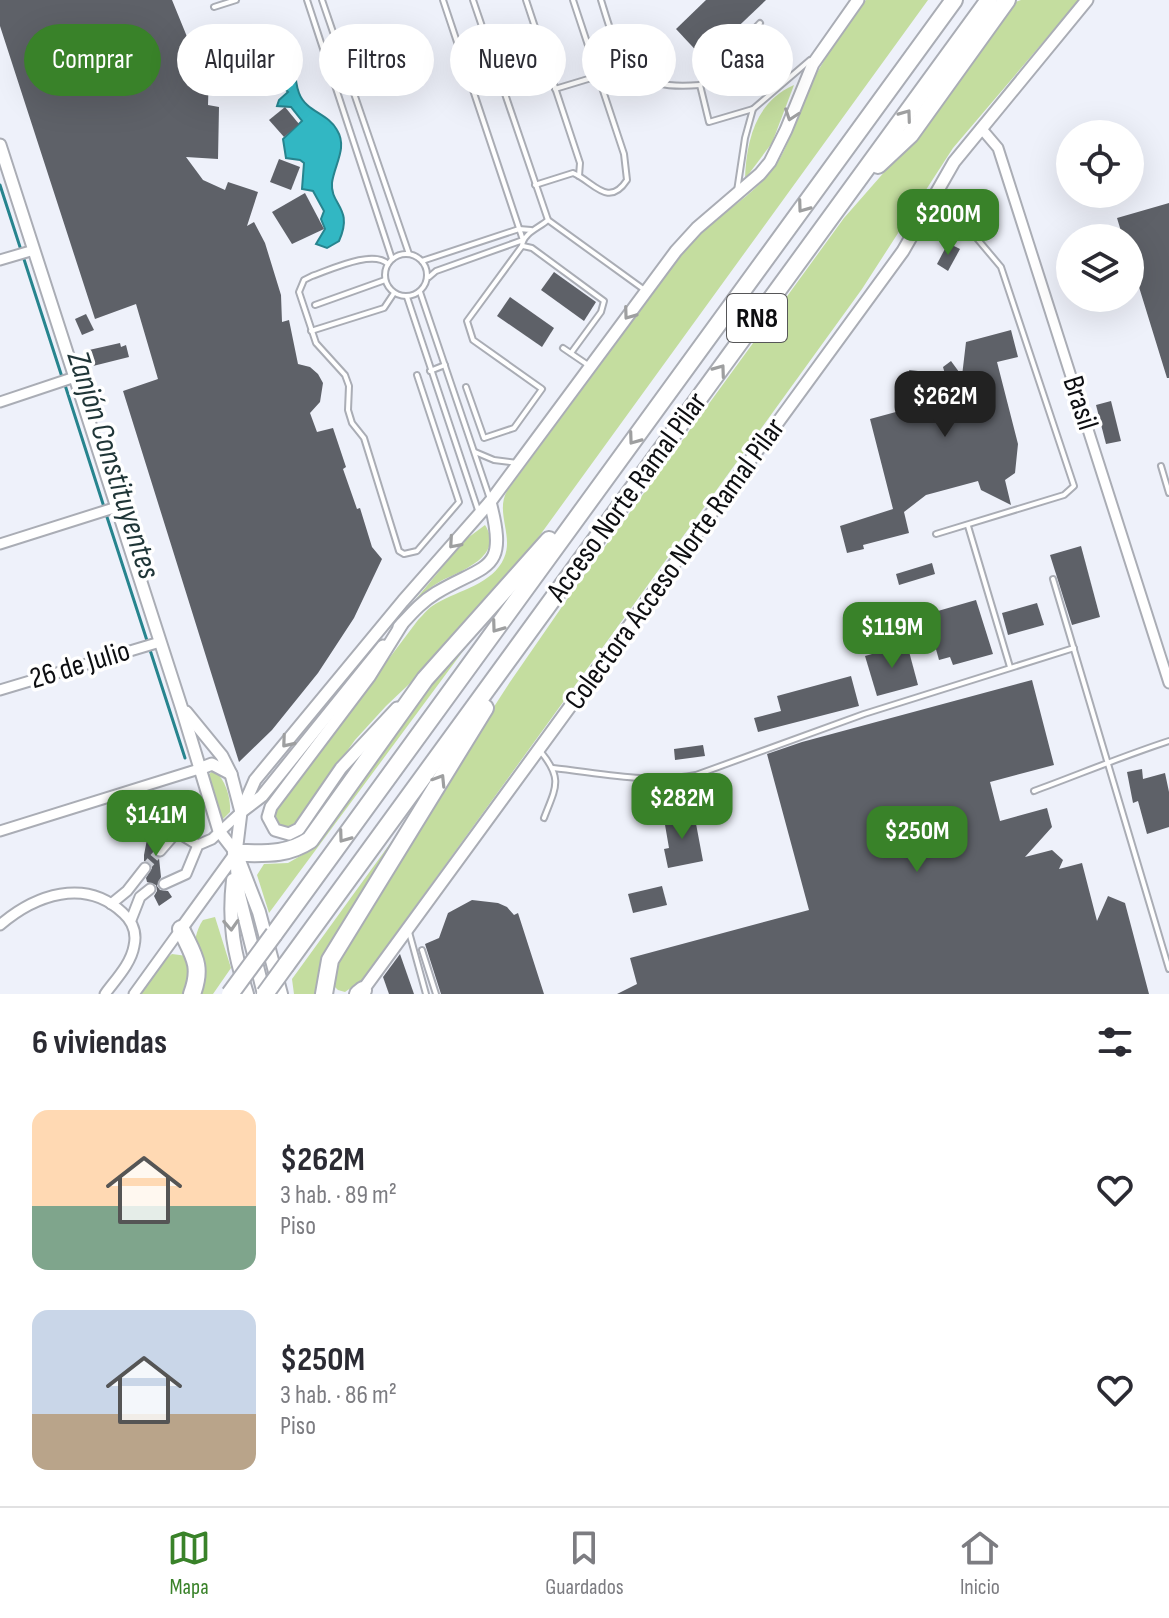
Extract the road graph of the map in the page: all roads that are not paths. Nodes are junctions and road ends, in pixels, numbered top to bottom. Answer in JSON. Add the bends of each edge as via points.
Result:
{"nodes":[{"id":1,"x":236,"y":0,"type":"edge"},
{"id":2,"x":307,"y":0,"type":"edge"},
{"id":3,"x":322,"y":0,"type":"edge"},
{"id":4,"x":443,"y":0,"type":"edge"},
{"id":5,"x":473,"y":0,"type":"edge"},
{"id":6,"x":526,"y":0,"type":"edge"},
{"id":7,"x":573,"y":0,"type":"edge"},
{"id":8,"x":601,"y":0,"type":"edge"},
{"id":9,"x":858,"y":0,"type":"edge"},
{"id":10,"x":946,"y":0,"type":"edge"},
{"id":11,"x":954,"y":0,"type":"edge"},
{"id":12,"x":989,"y":0,"type":"edge"},
{"id":13,"x":1007,"y":0,"type":"edge"},
{"id":14,"x":1087,"y":0,"type":"edge"},
{"id":15,"x":214,"y":7,"type":"dead end"},
{"id":16,"x":534,"y":24,"type":"edge"},
{"id":17,"x":582,"y":27,"type":"edge"},
{"id":18,"x":821,"y":50,"type":"junction"},
{"id":19,"x":915,"y":53,"type":"junction"},
{"id":20,"x":692,"y":85,"type":"edge"},
{"id":21,"x":557,"y":96,"type":"edge"},
{"id":22,"x":605,"y":96,"type":"edge"},
{"id":23,"x":703,"y":96,"type":"edge"},
{"id":24,"x":753,"y":109,"type":"junction"},
{"id":25,"x":981,"y":128,"type":"junction"},
{"id":26,"x":0,"y":145,"type":"edge"},
{"id":27,"x":579,"y":176,"type":"junction"},
{"id":28,"x":535,"y":185,"type":"junction"},
{"id":29,"x":851,"y":190,"type":"junction"},
{"id":30,"x":736,"y":196,"type":"junction"},
{"id":31,"x":930,"y":201,"type":"junction"},
{"id":32,"x":548,"y":220,"type":"junction"},
{"id":33,"x":519,"y":229,"type":"junction"},
{"id":34,"x":532,"y":230,"type":"junction"},
{"id":35,"x":522,"y":243,"type":"junction"},
{"id":36,"x":31,"y":251,"type":"junction"},
{"id":37,"x":409,"y":254,"type":"junction"},
{"id":38,"x":0,"y":260,"type":"edge"},
{"id":39,"x":422,"y":261,"type":"junction"},
{"id":40,"x":390,"y":262,"type":"junction"},
{"id":41,"x":427,"y":279,"type":"junction"},
{"id":42,"x":385,"y":280,"type":"junction"},
{"id":43,"x":646,"y":291,"type":"junction"},
{"id":44,"x":420,"y":292,"type":"junction"},
{"id":45,"x":394,"y":293,"type":"junction"},
{"id":46,"x":407,"y":297,"type":"junction"},
{"id":47,"x":315,"y":305,"type":"dead end"},
{"id":48,"x":311,"y":331,"type":"junction"},
{"id":49,"x":563,"y":348,"type":"dead end"},
{"id":50,"x":571,"y":353,"type":"junction"},
{"id":51,"x":445,"y":365,"type":"junction"},
{"id":52,"x":590,"y":367,"type":"junction"},
{"id":53,"x":430,"y":371,"type":"junction"},
{"id":54,"x":417,"y":375,"type":"dead end"},
{"id":55,"x":72,"y":378,"type":"junction"},
{"id":56,"x":466,"y":387,"type":"dead end"},
{"id":57,"x":453,"y":391,"type":"junction"},
{"id":58,"x":439,"y":395,"type":"junction"},
{"id":59,"x":0,"y":402,"type":"edge"},
{"id":60,"x":473,"y":451,"type":"junction"},
{"id":61,"x":519,"y":463,"type":"junction"},
{"id":62,"x":1161,"y":466,"type":"dead end"},
{"id":63,"x":609,"y":473,"type":"junction"},
{"id":64,"x":1169,"y":493,"type":"edge"},
{"id":65,"x":490,"y":502,"type":"junction"},
{"id":66,"x":115,"y":508,"type":"junction"},
{"id":67,"x":480,"y":514,"type":"junction"},
{"id":68,"x":968,"y":526,"type":"junction"},
{"id":69,"x":936,"y":534,"type":"dead end"},
{"id":70,"x":0,"y":544,"type":"edge"},
{"id":71,"x":1053,"y":579,"type":"dead end"},
{"id":72,"x":402,"y":624,"type":"junction"},
{"id":73,"x":525,"y":637,"type":"junction"},
{"id":74,"x":157,"y":642,"type":"junction"},
{"id":75,"x":1074,"y":648,"type":"junction"},
{"id":76,"x":1010,"y":667,"type":"junction"},
{"id":77,"x":425,"y":679,"type":"junction"},
{"id":78,"x":1169,"y":683,"type":"edge"},
{"id":79,"x":0,"y":690,"type":"edge"},
{"id":80,"x":181,"y":706,"type":"junction"},
{"id":81,"x":1169,"y":741,"type":"edge"},
{"id":82,"x":539,"y":750,"type":"junction"},
{"id":83,"x":1108,"y":761,"type":"junction"},
{"id":84,"x":553,"y":768,"type":"junction"},
{"id":85,"x":199,"y":769,"type":"junction"},
{"id":86,"x":231,"y":774,"type":"junction"},
{"id":87,"x":1034,"y":791,"type":"dead end"},
{"id":88,"x":241,"y":812,"type":"junction"},
{"id":89,"x":544,"y":818,"type":"dead end"},
{"id":90,"x":0,"y":831,"type":"edge"},
{"id":91,"x":219,"y":831,"type":"junction"},
{"id":92,"x":198,"y":845,"type":"junction"},
{"id":93,"x":160,"y":851,"type":"tunnel mouth"},
{"id":94,"x":236,"y":853,"type":"junction"},
{"id":95,"x":145,"y":868,"type":"tunnel mouth"},
{"id":96,"x":164,"y":884,"type":"dead end"},
{"id":97,"x":150,"y":889,"type":"dead end"},
{"id":98,"x":111,"y":904,"type":"junction"},
{"id":99,"x":131,"y":920,"type":"junction"},
{"id":100,"x":0,"y":925,"type":"edge"},
{"id":101,"x":181,"y":929,"type":"junction"},
{"id":102,"x":408,"y":929,"type":"junction"},
{"id":103,"x":422,"y":950,"type":"dead end"},
{"id":104,"x":1169,"y":969,"type":"edge"},
{"id":105,"x":326,"y":993,"type":"edge"},
{"id":106,"x":361,"y":993,"type":"edge"},
{"id":107,"x":105,"y":994,"type":"edge"},
{"id":108,"x":134,"y":994,"type":"edge"},
{"id":109,"x":192,"y":994,"type":"edge"},
{"id":110,"x":230,"y":994,"type":"edge"},
{"id":111,"x":247,"y":994,"type":"edge"},
{"id":112,"x":264,"y":994,"type":"edge"},
{"id":113,"x":281,"y":994,"type":"edge"},
{"id":114,"x":426,"y":994,"type":"edge"},
{"id":115,"x":436,"y":994,"type":"edge"}],
"edges":[{"from":1,"to":15,"type":"lane"},
{"from":2,"to":40,"type":"lane"},
{"from":3,"to":37,"type":"lane"},
{"from":4,"to":33,"type":"lane"},
{"from":5,"to":28,"type":"lane"},
{"from":6,"to":16,"type":"lane"},
{"from":7,"to":17,"type":"lane"},
{"from":8,"to":20,"type":"lane","via":[[617,52],[630,68],[660,84]]},
{"from":9,"to":18,"type":"street"},
{"from":10,"to":19,"type":"highway"},
{"from":11,"to":19,"type":"highway","name":"Acceso Norte Ramal Pilar","number":"RN8"},
{"from":29,"to":12,"type":"highway","name":"Acceso Norte Ramal Pilar","number":"RN8","one_way":true},
{"from":13,"to":29,"type":"highway","via":[[910,135]]},
{"from":14,"to":25,"type":"street","name":"Colectora Acceso Norte Ramal Pilar"},
{"from":18,"to":24,"type":"lane"},
{"from":18,"to":30,"type":"street","one_way":true,"via":[[777,150]]},
{"from":19,"to":63,"type":"highway","name":"Acceso Norte Ramal Pilar","number":"RN8","one_way":true},
{"from":21,"to":27,"type":"lane","via":[[580,163]]},
{"from":22,"to":27,"type":"lane","via":[[627,180],[621,188],[604,193]]},
{"from":23,"to":24,"type":"lane","via":[[709,122]]},
{"from":24,"to":30,"type":"lane"},
{"from":25,"to":31,"type":"street","name":"Colectora Acceso Norte Ramal Pilar"},
{"from":25,"to":78,"type":"street","name":"Brasil","via":[[998,148]]},
{"from":26,"to":36,"type":"street"},
{"from":27,"to":28,"type":"lane","via":[[569,173]]},
{"from":28,"to":32,"type":"lane"},
{"from":73,"to":29,"type":"highway","name":"Acceso Norte Ramal Pilar","number":"RN8","one_way":true},
{"from":30,"to":43,"type":"street","via":[[687,238]]},
{"from":31,"to":68,"type":"lane","via":[[969,229],[1001,267],[1074,486],[1064,495]]},
{"from":31,"to":82,"type":"street","name":"Colectora Acceso Norte Ramal Pilar","via":[[903,251]]},
{"from":32,"to":34,"type":"lane"},
{"from":32,"to":43,"type":"lane"},
{"from":33,"to":34,"type":"lane"},
{"from":33,"to":35,"type":"lane"},
{"from":33,"to":39,"type":"lane"},
{"from":34,"to":35,"type":"lane"},
{"from":35,"to":41,"type":"lane","via":[[436,271]]},
{"from":35,"to":50,"type":"lane","via":[[604,301]]},
{"from":35,"to":56,"type":"lane","via":[[467,321],[473,340],[542,389],[514,428],[484,438]]},
{"from":36,"to":38,"type":"street"},
{"from":36,"to":55,"type":"street"},
{"from":37,"to":39,"type":"lane"},
{"from":37,"to":40,"type":"lane"},
{"from":39,"to":41,"type":"lane"},
{"from":40,"to":42,"type":"lane"},
{"from":40,"to":48,"type":"lane","via":[[367,258],[304,280],[299,292]]},
{"from":41,"to":44,"type":"lane"},
{"from":42,"to":45,"type":"lane"},
{"from":42,"to":47,"type":"lane"},
{"from":43,"to":52,"type":"street","one_way":true},
{"from":44,"to":46,"type":"lane"},
{"from":44,"to":51,"type":"lane"},
{"from":45,"to":46,"type":"lane"},
{"from":45,"to":48,"type":"lane","via":[[384,308]]},
{"from":46,"to":53,"type":"lane"},
{"from":48,"to":54,"type":"lane","via":[[345,375],[352,423],[364,438],[404,554],[417,551],[459,502]]},
{"from":49,"to":50,"type":"lane"},
{"from":50,"to":52,"type":"lane"},
{"from":51,"to":53,"type":"lane"},
{"from":51,"to":57,"type":"lane"},
{"from":52,"to":61,"type":"street"},
{"from":53,"to":58,"type":"lane"},
{"from":55,"to":59,"type":"street"},
{"from":55,"to":66,"type":"street"},
{"from":57,"to":58,"type":"lane"},
{"from":57,"to":60,"type":"lane"},
{"from":58,"to":67,"type":"lane"},
{"from":60,"to":61,"type":"lane"},
{"from":60,"to":65,"type":"lane"},
{"from":61,"to":65,"type":"street"},
{"from":62,"to":64,"type":"lane"},
{"from":63,"to":77,"type":"highway"},
{"from":63,"to":110,"type":"highway","name":"Acceso Norte Ramal Pilar","number":"RN8","one_way":true,"bridge":true},
{"from":65,"to":67,"type":"street"},
{"from":65,"to":72,"type":"street","via":[[497,535],[488,565],[429,598]]},
{"from":66,"to":70,"type":"street"},
{"from":66,"to":74,"type":"street"},
{"from":67,"to":88,"type":"street","one_way":true,"via":[[255,780]]},
{"from":68,"to":69,"type":"lane"},
{"from":68,"to":76,"type":"lane"},
{"from":71,"to":75,"type":"lane"},
{"from":72,"to":77,"type":"street","via":[[369,677],[271,807],[268,817],[275,830],[289,834],[299,829],[357,748]]},
{"from":72,"to":88,"type":"street","via":[[262,796]]},
{"from":105,"to":73,"type":"highway","one_way":true,"via":[[330,960]]},
{"from":73,"to":112,"type":"highway","name":"Acceso Norte Ramal Pilar","number":"RN8","bridge":true},
{"from":74,"to":79,"type":"street","name":"26 de Julio"},
{"from":74,"to":80,"type":"street"},
{"from":75,"to":76,"type":"lane"},
{"from":75,"to":83,"type":"lane"},
{"from":76,"to":84,"type":"lane","via":[[696,775],[655,779]]},
{"from":77,"to":94,"type":"highway","via":[[310,840],[283,853]]},
{"from":80,"to":85,"type":"street"},
{"from":80,"to":86,"type":"street"},
{"from":81,"to":83,"type":"lane"},
{"from":82,"to":84,"type":"lane"},
{"from":82,"to":102,"type":"street","name":"Colectora Acceso Norte Ramal Pilar"},
{"from":83,"to":87,"type":"lane"},
{"from":83,"to":104,"type":"lane"},
{"from":84,"to":89,"type":"lane","via":[[554,791]]},
{"from":85,"to":86,"type":"street","via":[[212,764]]},
{"from":85,"to":90,"type":"street"},
{"from":85,"to":91,"type":"street"},
{"from":86,"to":88,"type":"street"},
{"from":88,"to":91,"type":"street"},
{"from":88,"to":94,"type":"street"},
{"from":91,"to":92,"type":"street"},
{"from":91,"to":94,"type":"street"},
{"from":92,"to":93,"type":"street","via":[[180,834]]},
{"from":92,"to":96,"type":"street","via":[[186,874]]},
{"from":94,"to":101,"type":"street"},
{"from":94,"to":111,"type":"main road","one_way":true,"via":[[230,926]]},
{"from":94,"to":112,"type":"main road","via":[[239,895]]},
{"from":94,"to":113,"type":"main road"},
{"from":95,"to":98,"type":"street"},
{"from":97,"to":99,"type":"street","via":[[140,897]]},
{"from":98,"to":99,"type":"street"},
{"from":98,"to":100,"type":"street","via":[[88,894],[59,894],[31,902]]},
{"from":99,"to":107,"type":"street","via":[[131,957]]},
{"from":101,"to":108,"type":"street"},
{"from":101,"to":109,"type":"highway","via":[[197,962]]},
{"from":102,"to":106,"type":"street","name":"Colectora Acceso Norte Ramal Pilar"},
{"from":102,"to":114,"type":"lane"},
{"from":103,"to":115,"type":"lane"}]}
